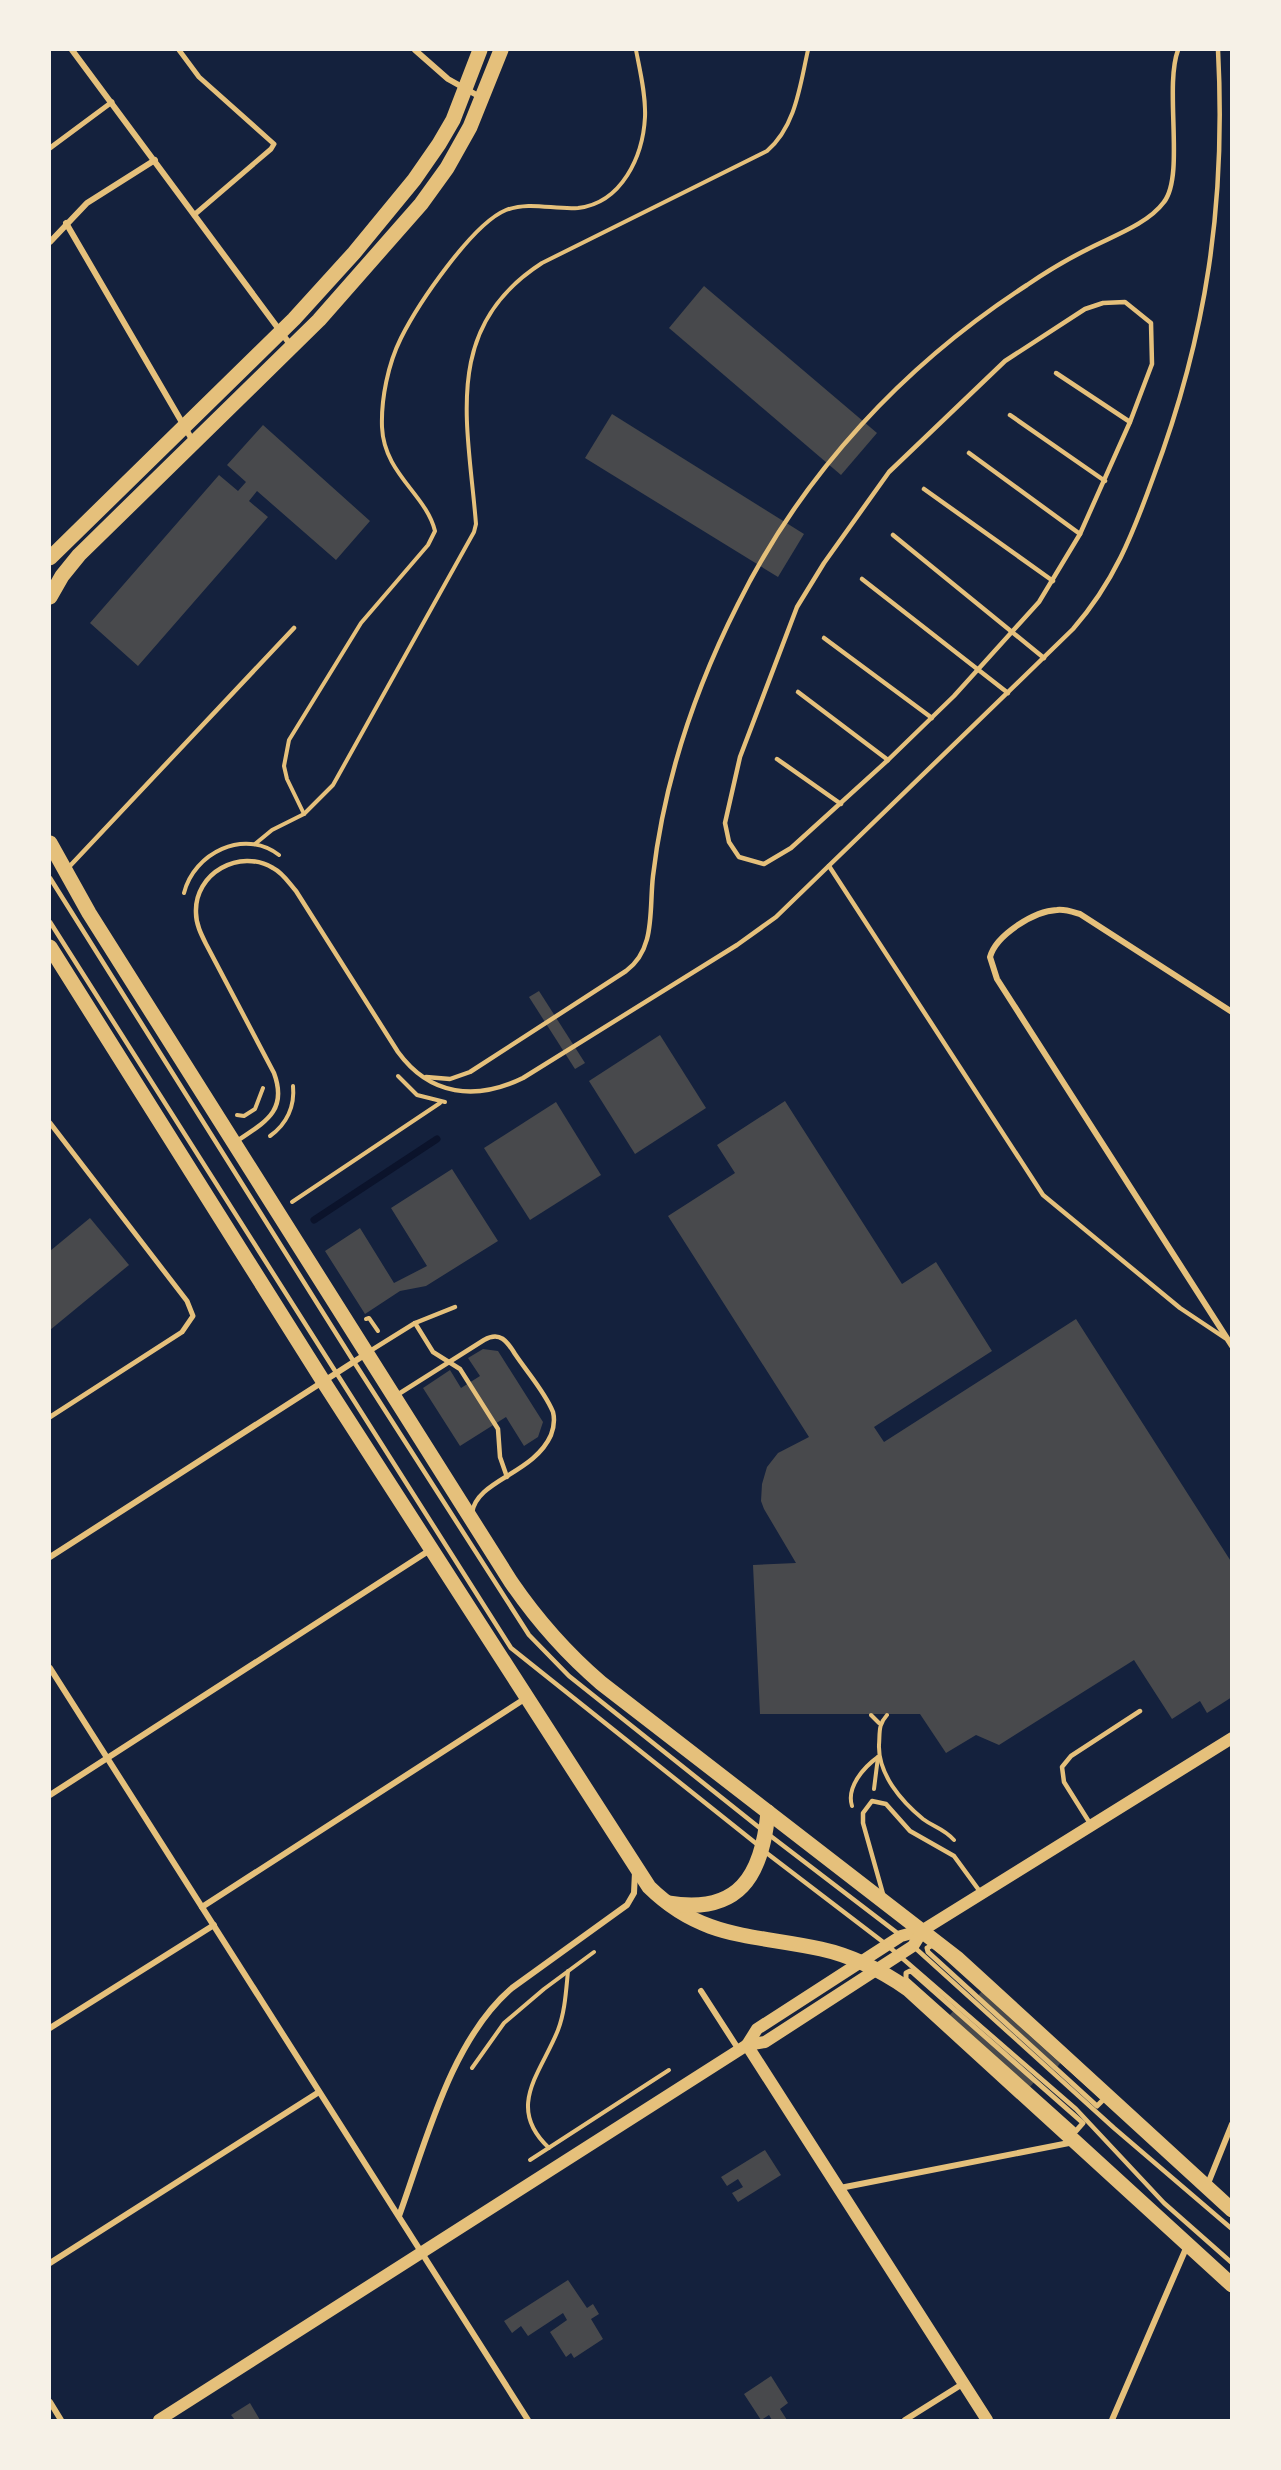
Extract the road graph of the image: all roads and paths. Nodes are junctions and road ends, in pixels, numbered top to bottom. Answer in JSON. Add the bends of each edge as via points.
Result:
{"nodes":[{"id":1,"x":72,"y":50,"type":"edge"},
{"id":2,"x":179,"y":50,"type":"edge"},
{"id":3,"x":415,"y":50,"type":"edge"},
{"id":4,"x":480,"y":50,"type":"edge"},
{"id":5,"x":501,"y":50,"type":"edge"},
{"id":6,"x":636,"y":50,"type":"edge"},
{"id":7,"x":808,"y":50,"type":"edge"},
{"id":8,"x":1178,"y":50,"type":"edge"},
{"id":9,"x":1218,"y":50,"type":"edge"},
{"id":10,"x":465,"y":89,"type":"junction"},
{"id":11,"x":482,"y":98,"type":"junction"},
{"id":12,"x":112,"y":102,"type":"junction"},
{"id":13,"x":50,"y":148,"type":"edge"},
{"id":14,"x":154,"y":160,"type":"junction"},
{"id":15,"x":194,"y":215,"type":"junction"},
{"id":16,"x":66,"y":223,"type":"junction"},
{"id":17,"x":50,"y":242,"type":"edge"},
{"id":18,"x":281,"y":332,"type":"junction"},
{"id":19,"x":292,"y":347,"type":"junction"},
{"id":20,"x":1056,"y":373,"type":"dead end"},
{"id":21,"x":1010,"y":415,"type":"dead end"},
{"id":22,"x":1130,"y":422,"type":"junction"},
{"id":23,"x":184,"y":426,"type":"junction"},
{"id":24,"x":194,"y":443,"type":"junction"},
{"id":25,"x":969,"y":453,"type":"dead end"},
{"id":26,"x":1105,"y":481,"type":"junction"},
{"id":27,"x":924,"y":489,"type":"dead end"},
{"id":28,"x":1080,"y":534,"type":"junction"},
{"id":29,"x":892,"y":535,"type":"dead end"},
{"id":30,"x":50,"y":558,"type":"edge"},
{"id":31,"x":862,"y":579,"type":"dead end"},
{"id":32,"x":1053,"y":581,"type":"junction"},
{"id":33,"x":50,"y":597,"type":"edge"},
{"id":34,"x":294,"y":628,"type":"dead end"},
{"id":35,"x":1013,"y":633,"type":"junction"},
{"id":36,"x":824,"y":638,"type":"dead end"},
{"id":37,"x":1044,"y":658,"type":"junction"},
{"id":38,"x":979,"y":670,"type":"junction"},
{"id":39,"x":798,"y":692,"type":"dead end"},
{"id":40,"x":1008,"y":693,"type":"junction"},
{"id":41,"x":932,"y":718,"type":"junction"},
{"id":42,"x":777,"y":759,"type":"dead end"},
{"id":43,"x":888,"y":760,"type":"junction"},
{"id":44,"x":840,"y":804,"type":"junction"},
{"id":45,"x":304,"y":814,"type":"junction"},
{"id":46,"x":50,"y":843,"type":"edge"},
{"id":47,"x":255,"y":844,"type":"junction"},
{"id":48,"x":280,"y":856,"type":"dead end"},
{"id":49,"x":829,"y":866,"type":"junction"},
{"id":50,"x":64,"y":872,"type":"junction"},
{"id":51,"x":50,"y":878,"type":"edge"},
{"id":52,"x":182,"y":900,"type":"dead end"},
{"id":53,"x":50,"y":922,"type":"edge"},
{"id":54,"x":50,"y":947,"type":"edge"},
{"id":55,"x":1232,"y":1012,"type":"edge"},
{"id":56,"x":392,"y":1066,"type":"dead end"},
{"id":57,"x":420,"y":1076,"type":"junction"},
{"id":58,"x":261,"y":1079,"type":"dead end"},
{"id":59,"x":292,"y":1083,"type":"dead end"},
{"id":60,"x":441,"y":1102,"type":"junction"},
{"id":61,"x":449,"y":1102,"type":"dead end"},
{"id":62,"x":232,"y":1112,"type":"dead end"},
{"id":63,"x":50,"y":1123,"type":"edge"},
{"id":64,"x":269,"y":1137,"type":"dead end"},
{"id":65,"x":233,"y":1143,"type":"junction"},
{"id":66,"x":288,"y":1205,"type":"dead end"},
{"id":67,"x":455,"y":1307,"type":"dead end"},
{"id":68,"x":360,"y":1318,"type":"dead end"},
{"id":69,"x":415,"y":1323,"type":"junction"},
{"id":70,"x":385,"y":1341,"type":"junction"},
{"id":71,"x":1230,"y":1343,"type":"edge"},
{"id":72,"x":360,"y":1358,"type":"junction"},
{"id":73,"x":449,"y":1362,"type":"junction"},
{"id":74,"x":329,"y":1378,"type":"junction"},
{"id":75,"x":394,"y":1397,"type":"junction"},
{"id":76,"x":50,"y":1417,"type":"edge"},
{"id":77,"x":507,"y":1476,"type":"junction"},
{"id":78,"x":472,"y":1518,"type":"junction"},
{"id":79,"x":431,"y":1549,"type":"junction"},
{"id":80,"x":50,"y":1557,"type":"edge"},
{"id":81,"x":50,"y":1668,"type":"edge"},
{"id":82,"x":526,"y":1698,"type":"junction"},
{"id":83,"x":1140,"y":1711,"type":"dead end"},
{"id":84,"x":871,"y":1715,"type":"dead end"},
{"id":85,"x":887,"y":1715,"type":"dead end"},
{"id":86,"x":879,"y":1724,"type":"junction"},
{"id":87,"x":1232,"y":1738,"type":"edge"},
{"id":88,"x":878,"y":1757,"type":"junction"},
{"id":89,"x":106,"y":1758,"type":"junction"},
{"id":90,"x":50,"y":1795,"type":"edge"},
{"id":91,"x":872,"y":1801,"type":"junction"},
{"id":92,"x":768,"y":1812,"type":"junction"},
{"id":93,"x":1091,"y":1825,"type":"junction"},
{"id":94,"x":766,"y":1832,"type":"junction"},
{"id":95,"x":956,"y":1842,"type":"dead end"},
{"id":96,"x":763,"y":1850,"type":"junction"},
{"id":97,"x":635,"y":1868,"type":"junction"},
{"id":98,"x":982,"y":1893,"type":"junction"},
{"id":99,"x":666,"y":1903,"type":"junction"},
{"id":100,"x":886,"y":1903,"type":"junction"},
{"id":101,"x":202,"y":1907,"type":"junction"},
{"id":102,"x":214,"y":1925,"type":"junction"},
{"id":103,"x":923,"y":1930,"type":"junction"},
{"id":104,"x":901,"y":1936,"type":"junction"},
{"id":105,"x":887,"y":1945,"type":"junction"},
{"id":106,"x":913,"y":1946,"type":"junction"},
{"id":107,"x":594,"y":1952,"type":"dead end"},
{"id":108,"x":900,"y":1955,"type":"junction"},
{"id":109,"x":860,"y":1962,"type":"junction"},
{"id":110,"x":876,"y":1970,"type":"junction"},
{"id":111,"x":568,"y":1971,"type":"junction"},
{"id":112,"x":701,"y":1991,"type":"dead end"},
{"id":113,"x":50,"y":2028,"type":"edge"},
{"id":114,"x":743,"y":2048,"type":"junction"},
{"id":115,"x":472,"y":2068,"type":"dead end"},
{"id":116,"x":669,"y":2070,"type":"dead end"},
{"id":117,"x":319,"y":2092,"type":"junction"},
{"id":118,"x":1104,"y":2099,"type":"joint"},
{"id":119,"x":1083,"y":2123,"type":"joint"},
{"id":120,"x":1232,"y":2124,"type":"edge"},
{"id":121,"x":1077,"y":2141,"type":"junction"},
{"id":122,"x":549,"y":2148,"type":"junction"},
{"id":123,"x":530,"y":2160,"type":"dead end"},
{"id":124,"x":1206,"y":2187,"type":"junction"},
{"id":125,"x":839,"y":2189,"type":"junction"},
{"id":126,"x":1232,"y":2210,"type":"edge"},
{"id":127,"x":399,"y":2216,"type":"junction"},
{"id":128,"x":1232,"y":2229,"type":"edge"},
{"id":129,"x":1187,"y":2246,"type":"junction"},
{"id":130,"x":422,"y":2253,"type":"junction"},
{"id":131,"x":1232,"y":2263,"type":"edge"},
{"id":132,"x":50,"y":2264,"type":"edge"},
{"id":133,"x":1232,"y":2285,"type":"edge"},
{"id":134,"x":964,"y":2384,"type":"junction"},
{"id":135,"x":50,"y":2402,"type":"edge"},
{"id":136,"x":61,"y":2421,"type":"edge"},
{"id":137,"x":159,"y":2421,"type":"edge"},
{"id":138,"x":528,"y":2421,"type":"edge"},
{"id":139,"x":905,"y":2421,"type":"edge"},
{"id":140,"x":987,"y":2421,"type":"edge"},
{"id":141,"x":1112,"y":2421,"type":"edge"}],
"edges":[{"from":1,"to":12,"type":"street"},
{"from":2,"to":15,"type":"street","via":[[207,84],[274,144]]},
{"from":3,"to":10,"type":"street"},
{"from":4,"to":10,"type":"main road"},
{"from":5,"to":11,"type":"main road"},
{"from":6,"to":45,"type":"path","via":[[644,99],[643,137],[638,156],[619,186],[594,204],[579,208],[522,206],[496,215],[461,249],[400,339],[387,383],[384,443],[396,471],[435,531],[428,545],[362,623],[289,740],[284,766]]},
{"from":7,"to":45,"type":"path","via":[[790,120],[776,143],[745,164],[542,263],[522,275],[487,316],[474,346],[466,406],[474,532],[342,773]]},
{"from":8,"to":57,"type":"lane","via":[[1173,72],[1172,177],[1165,202],[1143,219],[1015,292],[915,371],[857,426],[759,562],[720,643],[680,747],[658,834],[642,956],[626,971],[470,1072],[450,1079]]},
{"from":9,"to":37,"type":"lane","via":[[1220,139],[1214,238],[1188,374],[1159,463],[1117,568],[1090,609]]},
{"from":10,"to":11,"type":"street"},
{"from":10,"to":18,"type":"main road","via":[[446,133],[414,180],[326,286]]},
{"from":11,"to":19,"type":"main road","via":[[463,140],[430,192],[340,298]]},
{"from":12,"to":13,"type":"street"},
{"from":12,"to":14,"type":"street"},
{"from":14,"to":15,"type":"street"},
{"from":14,"to":16,"type":"street","via":[[87,203]]},
{"from":15,"to":18,"type":"street"},
{"from":16,"to":17,"type":"street"},
{"from":16,"to":23,"type":"street"},
{"from":18,"to":19,"type":"street"},
{"from":18,"to":23,"type":"main road"},
{"from":19,"to":24,"type":"main road"},
{"from":20,"to":22,"type":"lane"},
{"from":21,"to":26,"type":"lane"},
{"from":22,"to":26,"type":"lane"},
{"from":22,"to":44,"type":"lane","via":[[1152,364],[1151,323],[1125,302],[1103,303],[1085,309],[1005,361],[889,471],[797,607],[740,757],[725,823],[729,842],[739,857],[765,864],[791,848]]},
{"from":23,"to":24,"type":"street"},
{"from":23,"to":30,"type":"main road"},
{"from":24,"to":33,"type":"main road","via":[[79,555]]},
{"from":25,"to":28,"type":"lane"},
{"from":26,"to":28,"type":"lane"},
{"from":27,"to":32,"type":"lane"},
{"from":28,"to":32,"type":"lane"},
{"from":29,"to":35,"type":"lane"},
{"from":31,"to":38,"type":"lane"},
{"from":32,"to":35,"type":"lane"},
{"from":34,"to":50,"type":"lane"},
{"from":35,"to":37,"type":"lane"},
{"from":35,"to":38,"type":"lane"},
{"from":36,"to":41,"type":"lane"},
{"from":37,"to":40,"type":"lane"},
{"from":38,"to":40,"type":"lane"},
{"from":38,"to":41,"type":"lane"},
{"from":39,"to":43,"type":"lane"},
{"from":40,"to":49,"type":"lane"},
{"from":41,"to":43,"type":"lane"},
{"from":42,"to":44,"type":"lane"},
{"from":43,"to":44,"type":"lane"},
{"from":45,"to":47,"type":"path","via":[[272,830]]},
{"from":46,"to":50,"type":"main road"},
{"from":47,"to":48,"type":"path"},
{"from":47,"to":52,"type":"path","via":[[226,846],[206,858],[190,876]]},
{"from":49,"to":57,"type":"lane","via":[[757,931],[523,1078],[489,1091],[470,1092],[450,1089]]},
{"from":49,"to":71,"type":"lane","via":[[1038,1189],[1180,1308]]},
{"from":50,"to":65,"type":"main road"},
{"from":51,"to":72,"type":"lane"},
{"from":53,"to":74,"type":"lane"},
{"from":54,"to":74,"type":"main road"},
{"from":55,"to":71,"type":"street","via":[[1080,914],[1059,910],[1038,915],[1005,936],[990,957],[997,979]]},
{"from":56,"to":60,"type":"path","via":[[417,1095]]},
{"from":57,"to":65,"type":"lane","via":[[398,1052],[281,873],[255,861],[228,864],[212,874],[200,891],[197,922],[274,1073],[279,1098],[267,1120]]},
{"from":58,"to":62,"type":"path","via":[[262,1095],[255,1109],[244,1116]]},
{"from":59,"to":64,"type":"path","via":[[291,1109]]},
{"from":60,"to":61,"type":"path"},
{"from":60,"to":66,"type":"path"},
{"from":63,"to":76,"type":"street","via":[[187,1301],[193,1316],[182,1332]]},
{"from":65,"to":72,"type":"main road"},
{"from":67,"to":69,"type":"lane"},
{"from":68,"to":70,"type":"path","via":[[369,1317]]},
{"from":69,"to":70,"type":"lane"},
{"from":69,"to":73,"type":"lane","via":[[433,1352]]},
{"from":70,"to":72,"type":"lane"},
{"from":72,"to":74,"type":"street"},
{"from":72,"to":75,"type":"main road"},
{"from":72,"to":94,"type":"lane","via":[[519,1621],[541,1649],[569,1676]]},
{"from":73,"to":75,"type":"lane"},
{"from":73,"to":77,"type":"lane","via":[[460,1369],[498,1429],[499,1453]]},
{"from":73,"to":77,"type":"lane","via":[[489,1337],[501,1336],[550,1408],[554,1424],[546,1447]]},
{"from":74,"to":79,"type":"main road"},
{"from":74,"to":80,"type":"street"},
{"from":74,"to":96,"type":"lane","via":[[511,1648]]},
{"from":75,"to":78,"type":"main road"},
{"from":77,"to":78,"type":"lane","via":[[478,1497]]},
{"from":78,"to":92,"type":"main road","via":[[526,1604],[580,1665]]},
{"from":79,"to":82,"type":"main road"},
{"from":79,"to":89,"type":"street"},
{"from":81,"to":89,"type":"street"},
{"from":82,"to":97,"type":"main road"},
{"from":82,"to":101,"type":"street"},
{"from":83,"to":93,"type":"lane","via":[[1071,1756],[1062,1767],[1064,1782]]},
{"from":84,"to":86,"type":"path"},
{"from":85,"to":86,"type":"path"},
{"from":86,"to":88,"type":"path"},
{"from":87,"to":93,"type":"main road"},
{"from":88,"to":91,"type":"path"},
{"from":88,"to":95,"type":"path","via":[[892,1786],[924,1820],[942,1828]]},
{"from":89,"to":90,"type":"street"},
{"from":89,"to":101,"type":"street"},
{"from":91,"to":98,"type":"lane","via":[[886,1804],[910,1831],[954,1856]]},
{"from":91,"to":100,"type":"lane","via":[[863,1814],[863,1823]]},
{"from":92,"to":94,"type":"main road"},
{"from":92,"to":100,"type":"main road"},
{"from":93,"to":98,"type":"main road"},
{"from":94,"to":96,"type":"main road"},
{"from":94,"to":104,"type":"lane"},
{"from":96,"to":99,"type":"main road","via":[[753,1875],[733,1895],[694,1906]]},
{"from":96,"to":105,"type":"lane"},
{"from":97,"to":99,"type":"main road"},
{"from":97,"to":127,"type":"street","via":[[634,1893],[627,1905],[512,1988],[477,2026],[452,2072]]},
{"from":98,"to":103,"type":"main road"},
{"from":99,"to":109,"type":"main road","via":[[692,1920],[722,1931],[820,1949]]},
{"from":100,"to":103,"type":"main road"},
{"from":101,"to":102,"type":"street"},
{"from":102,"to":113,"type":"street"},
{"from":102,"to":117,"type":"street"},
{"from":103,"to":104,"type":"main road"},
{"from":103,"to":106,"type":"main road"},
{"from":103,"to":124,"type":"main road"},
{"from":104,"to":105,"type":"main road"},
{"from":104,"to":106,"type":"lane"},
{"from":105,"to":108,"type":"lane"},
{"from":105,"to":109,"type":"main road"},
{"from":106,"to":108,"type":"main road"},
{"from":106,"to":128,"type":"lane"},
{"from":107,"to":111,"type":"path"},
{"from":108,"to":110,"type":"main road"},
{"from":108,"to":131,"type":"lane","via":[[1076,2109],[1157,2196]]},
{"from":109,"to":110,"type":"main road"},
{"from":109,"to":114,"type":"main road","via":[[757,2029]]},
{"from":110,"to":114,"type":"main road","via":[[765,2042]]},
{"from":110,"to":121,"type":"main road","via":[[908,1989]]},
{"from":111,"to":115,"type":"path","via":[[504,2023]]},
{"from":111,"to":122,"type":"path","via":[[562,2018],[528,2103],[530,2123]]},
{"from":112,"to":114,"type":"street"},
{"from":114,"to":125,"type":"main road"},
{"from":114,"to":130,"type":"main road"},
{"from":116,"to":122,"type":"path"},
{"from":117,"to":127,"type":"street"},
{"from":117,"to":132,"type":"street"},
{"from":118,"to":118,"type":"street","via":[[934,1946],[928,1947],[928,1952],[1097,2106]]},
{"from":119,"to":119,"type":"street","via":[[912,1972],[906,1973],[906,1979],[1076,2131]]},
{"from":120,"to":124,"type":"street"},
{"from":121,"to":125,"type":"street"},
{"from":121,"to":129,"type":"main road"},
{"from":122,"to":123,"type":"path"},
{"from":124,"to":126,"type":"main road"},
{"from":125,"to":134,"type":"main road"},
{"from":127,"to":130,"type":"street"},
{"from":129,"to":133,"type":"main road"},
{"from":129,"to":141,"type":"street"},
{"from":130,"to":137,"type":"main road"},
{"from":130,"to":138,"type":"street"},
{"from":134,"to":139,"type":"street"},
{"from":134,"to":140,"type":"main road"},
{"from":135,"to":136,"type":"street"}]}
